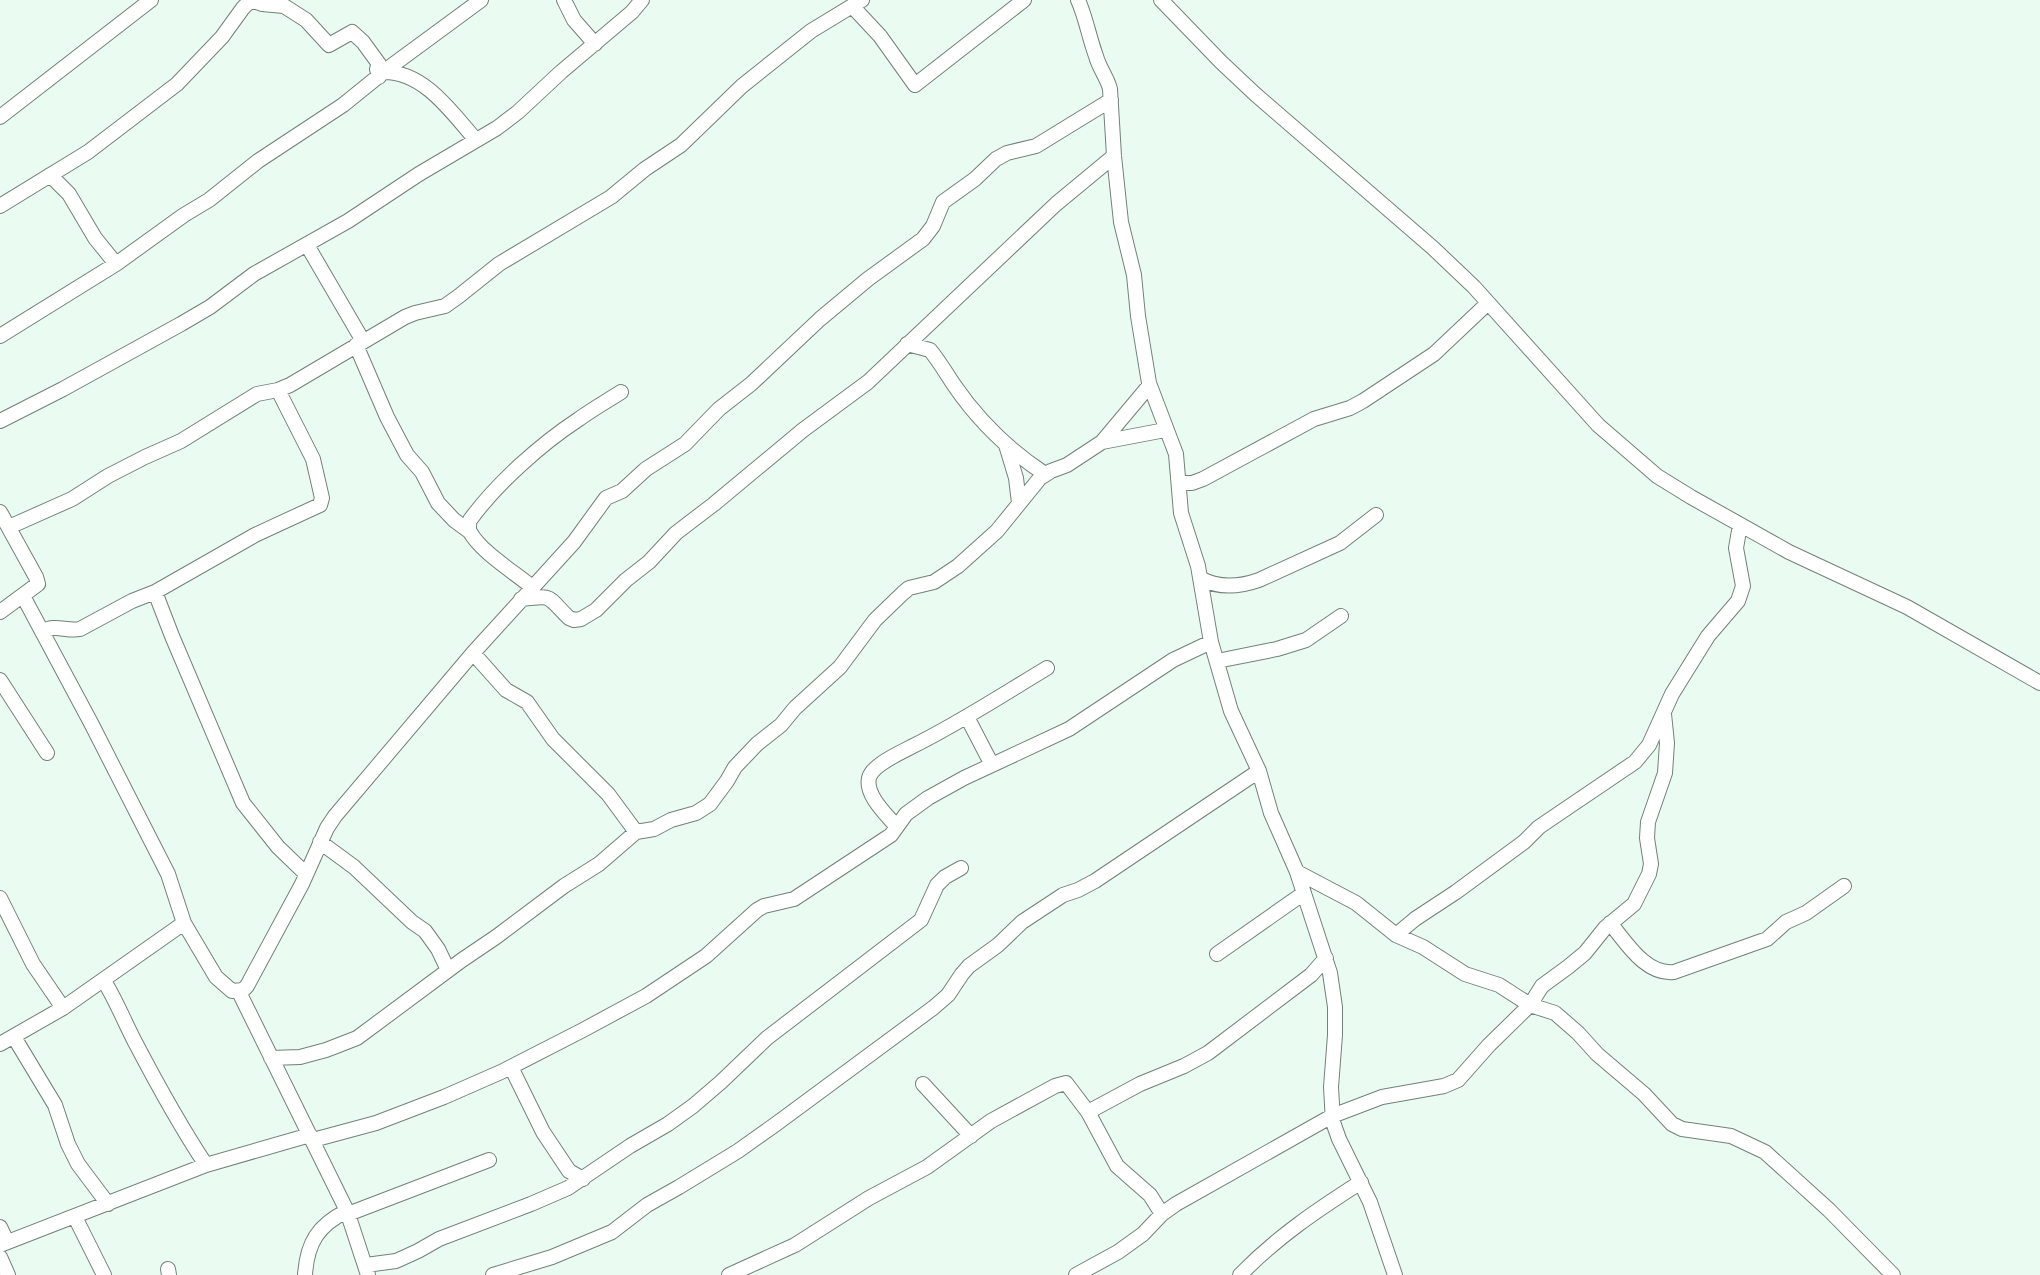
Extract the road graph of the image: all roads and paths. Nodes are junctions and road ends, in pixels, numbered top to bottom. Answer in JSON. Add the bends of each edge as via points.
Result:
{"nodes":[{"id":1,"x":151,"y":0,"type":"edge"},
{"id":2,"x":251,"y":0,"type":"edge"},
{"id":3,"x":481,"y":0,"type":"edge"},
{"id":4,"x":564,"y":0,"type":"edge"},
{"id":5,"x":642,"y":0,"type":"edge"},
{"id":6,"x":1024,"y":0,"type":"edge"},
{"id":7,"x":1078,"y":0,"type":"edge"},
{"id":8,"x":1161,"y":0,"type":"edge"},
{"id":9,"x":857,"y":3,"type":"edge"},
{"id":10,"x":595,"y":44,"type":"junction"},
{"id":11,"x":383,"y":70,"type":"junction"},
{"id":12,"x":1111,"y":100,"type":"junction"},
{"id":13,"x":0,"y":118,"type":"edge"},
{"id":14,"x":476,"y":140,"type":"junction"},
{"id":15,"x":1114,"y":156,"type":"junction"},
{"id":16,"x":50,"y":175,"type":"junction"},
{"id":17,"x":0,"y":206,"type":"edge"},
{"id":18,"x":307,"y":245,"type":"junction"},
{"id":19,"x":116,"y":264,"type":"junction"},
{"id":20,"x":1488,"y":303,"type":"junction"},
{"id":21,"x":0,"y":336,"type":"edge"},
{"id":22,"x":360,"y":343,"type":"junction"},
{"id":23,"x":907,"y":344,"type":"junction"},
{"id":24,"x":1149,"y":386,"type":"junction"},
{"id":25,"x":278,"y":390,"type":"junction"},
{"id":26,"x":621,"y":392,"type":"dead end"},
{"id":27,"x":0,"y":421,"type":"edge"},
{"id":28,"x":1166,"y":430,"type":"junction"},
{"id":29,"x":1102,"y":442,"type":"junction"},
{"id":30,"x":1006,"y":444,"type":"junction"},
{"id":31,"x":1045,"y":474,"type":"junction"},
{"id":32,"x":1179,"y":483,"type":"junction"},
{"id":33,"x":1019,"y":503,"type":"junction"},
{"id":34,"x":0,"y":512,"type":"edge"},
{"id":35,"x":1376,"y":515,"type":"dead end"},
{"id":36,"x":466,"y":524,"type":"junction"},
{"id":37,"x":1740,"y":525,"type":"junction"},
{"id":38,"x":9,"y":527,"type":"junction"},
{"id":39,"x":532,"y":587,"type":"junction"},
{"id":40,"x":1208,"y":590,"type":"junction"},
{"id":41,"x":155,"y":592,"type":"junction"},
{"id":42,"x":23,"y":596,"type":"junction"},
{"id":43,"x":521,"y":599,"type":"junction"},
{"id":44,"x":0,"y":612,"type":"edge"},
{"id":45,"x":1341,"y":616,"type":"dead end"},
{"id":46,"x":42,"y":632,"type":"junction"},
{"id":47,"x":1211,"y":642,"type":"junction"},
{"id":48,"x":473,"y":653,"type":"junction"},
{"id":49,"x":1217,"y":661,"type":"junction"},
{"id":50,"x":1047,"y":668,"type":"dead end"},
{"id":51,"x":0,"y":680,"type":"edge"},
{"id":52,"x":2040,"y":683,"type":"edge"},
{"id":53,"x":1664,"y":714,"type":"junction"},
{"id":54,"x":967,"y":717,"type":"junction"},
{"id":55,"x":47,"y":754,"type":"dead end"},
{"id":56,"x":992,"y":765,"type":"junction"},
{"id":57,"x":1259,"y":771,"type":"junction"},
{"id":58,"x":896,"y":826,"type":"junction"},
{"id":59,"x":636,"y":832,"type":"junction"},
{"id":60,"x":320,"y":842,"type":"junction"},
{"id":61,"x":961,"y":868,"type":"dead end"},
{"id":62,"x":1298,"y":872,"type":"junction"},
{"id":63,"x":306,"y":874,"type":"junction"},
{"id":64,"x":1844,"y":886,"type":"dead end"},
{"id":65,"x":1304,"y":893,"type":"junction"},
{"id":66,"x":0,"y":898,"type":"edge"},
{"id":67,"x":184,"y":923,"type":"junction"},
{"id":68,"x":1610,"y":923,"type":"junction"},
{"id":69,"x":1396,"y":935,"type":"junction"},
{"id":70,"x":1217,"y":954,"type":"dead end"},
{"id":71,"x":1326,"y":958,"type":"junction"},
{"id":72,"x":448,"y":970,"type":"junction"},
{"id":73,"x":104,"y":980,"type":"junction"},
{"id":74,"x":239,"y":992,"type":"junction"},
{"id":75,"x":1530,"y":1005,"type":"junction"},
{"id":76,"x":63,"y":1008,"type":"junction"},
{"id":77,"x":14,"y":1037,"type":"junction"},
{"id":78,"x":0,"y":1044,"type":"edge"},
{"id":79,"x":300,"y":1057,"type":"junction"},
{"id":80,"x":271,"y":1058,"type":"junction"},
{"id":81,"x":511,"y":1067,"type":"junction"},
{"id":82,"x":282,"y":1079,"type":"junction"},
{"id":83,"x":923,"y":1084,"type":"dead end"},
{"id":84,"x":1088,"y":1112,"type":"junction"},
{"id":85,"x":1332,"y":1116,"type":"junction"},
{"id":86,"x":970,"y":1136,"type":"junction"},
{"id":87,"x":311,"y":1138,"type":"junction"},
{"id":88,"x":490,"y":1160,"type":"dead end"},
{"id":89,"x":206,"y":1165,"type":"junction"},
{"id":90,"x":569,"y":1172,"type":"junction"},
{"id":91,"x":583,"y":1179,"type":"junction"},
{"id":92,"x":1361,"y":1182,"type":"junction"},
{"id":93,"x":568,"y":1188,"type":"junction"},
{"id":94,"x":108,"y":1204,"type":"junction"},
{"id":95,"x":348,"y":1212,"type":"junction"},
{"id":96,"x":1162,"y":1214,"type":"junction"},
{"id":97,"x":75,"y":1217,"type":"junction"},
{"id":98,"x":0,"y":1227,"type":"edge"},
{"id":99,"x":4,"y":1244,"type":"edge"},
{"id":100,"x":0,"y":1257,"type":"edge"},
{"id":101,"x":1388,"y":1260,"type":"junction"},
{"id":102,"x":367,"y":1270,"type":"edge"},
{"id":103,"x":8,"y":1275,"type":"edge"},
{"id":104,"x":104,"y":1275,"type":"edge"},
{"id":105,"x":305,"y":1275,"type":"edge"},
{"id":106,"x":493,"y":1275,"type":"edge"},
{"id":107,"x":729,"y":1275,"type":"edge"},
{"id":108,"x":1076,"y":1275,"type":"edge"},
{"id":109,"x":1240,"y":1275,"type":"edge"},
{"id":110,"x":1381,"y":1275,"type":"edge"},
{"id":111,"x":1394,"y":1275,"type":"edge"},
{"id":112,"x":1893,"y":1275,"type":"edge"}],
"edges":[{"from":1,"to":13,"type":"street"},
{"from":2,"to":11,"type":"street","via":[[284,6],[306,20],[329,45],[352,32]]},
{"from":2,"to":16,"type":"street","via":[[222,37],[177,84],[88,152]]},
{"from":3,"to":11,"type":"street"},
{"from":4,"to":10,"type":"street","via":[[574,20]]},
{"from":5,"to":10,"type":"street"},
{"from":6,"to":9,"type":"street","via":[[915,85]]},
{"from":7,"to":12,"type":"street","via":[[1096,58],[1107,79]]},
{"from":8,"to":20,"type":"street","via":[[1255,94],[1433,248]]},
{"from":9,"to":22,"type":"street","via":[[811,31],[742,86],[681,145],[611,197],[499,264],[444,306],[415,313]]},
{"from":10,"to":14,"type":"street","via":[[518,112]]},
{"from":11,"to":14,"type":"street","via":[[398,72],[417,81],[437,96]]},
{"from":11,"to":19,"type":"street","via":[[343,106],[258,161],[209,200]]},
{"from":12,"to":15,"type":"street"},
{"from":12,"to":39,"type":"street","via":[[1036,146],[996,159],[943,202],[933,226],[923,239],[820,319],[684,444],[646,469],[622,491],[606,498],[574,542]]},
{"from":14,"to":18,"type":"street"},
{"from":15,"to":23,"type":"street","via":[[1056,204]]},
{"from":15,"to":24,"type":"street"},
{"from":16,"to":17,"type":"street"},
{"from":16,"to":19,"type":"street","via":[[69,194],[95,238]]},
{"from":18,"to":22,"type":"street"},
{"from":18,"to":27,"type":"street","via":[[254,274],[181,324]]},
{"from":19,"to":21,"type":"street"},
{"from":20,"to":32,"type":"street","via":[[1434,354],[1363,401],[1314,420],[1203,479]]},
{"from":20,"to":37,"type":"street","via":[[1598,424],[1657,476]]},
{"from":22,"to":25,"type":"street"},
{"from":22,"to":36,"type":"street","via":[[397,436],[422,472],[438,503]]},
{"from":23,"to":30,"type":"street","via":[[930,350],[974,410]]},
{"from":23,"to":43,"type":"street","via":[[868,382],[676,532],[649,562],[588,616],[574,620],[548,597]]},
{"from":24,"to":28,"type":"street"},
{"from":24,"to":29,"type":"street"},
{"from":25,"to":38,"type":"street","via":[[257,394],[181,441]]},
{"from":25,"to":41,"type":"street","via":[[313,459],[322,498],[320,505],[255,535]]},
{"from":26,"to":36,"type":"street","via":[[580,418],[536,454]]},
{"from":28,"to":29,"type":"street"},
{"from":28,"to":32,"type":"street","via":[[1176,454]]},
{"from":29,"to":31,"type":"street","via":[[1068,465]]},
{"from":30,"to":31,"type":"street"},
{"from":30,"to":33,"type":"street"},
{"from":31,"to":33,"type":"street"},
{"from":32,"to":40,"type":"street","via":[[1181,513],[1200,578]]},
{"from":33,"to":59,"type":"street","via":[[997,531],[958,566],[934,582],[909,588],[875,620],[840,667],[742,760],[710,804],[696,813],[654,829]]},
{"from":34,"to":38,"type":"street"},
{"from":35,"to":40,"type":"street","via":[[1340,543],[1305,561],[1246,585]]},
{"from":36,"to":39,"type":"street","via":[[495,558]]},
{"from":37,"to":52,"type":"street","via":[[1789,552],[1907,607]]},
{"from":37,"to":53,"type":"street","via":[[1736,548],[1743,586],[1738,601],[1708,636],[1672,694]]},
{"from":38,"to":42,"type":"street","via":[[38,581],[37,587]]},
{"from":39,"to":43,"type":"street"},
{"from":40,"to":47,"type":"street"},
{"from":41,"to":46,"type":"street","via":[[80,629],[57,627]]},
{"from":41,"to":63,"type":"street","via":[[244,803],[278,846]]},
{"from":42,"to":44,"type":"street"},
{"from":42,"to":46,"type":"street"},
{"from":43,"to":48,"type":"street"},
{"from":45,"to":49,"type":"street","via":[[1306,640]]},
{"from":46,"to":67,"type":"street","via":[[168,874]]},
{"from":47,"to":49,"type":"street"},
{"from":47,"to":56,"type":"street","via":[[1173,660],[1069,728]]},
{"from":48,"to":59,"type":"street","via":[[506,690],[527,702],[553,739],[608,794]]},
{"from":48,"to":60,"type":"street","via":[[335,816]]},
{"from":49,"to":57,"type":"street","via":[[1231,711]]},
{"from":50,"to":54,"type":"street"},
{"from":51,"to":55,"type":"street"},
{"from":53,"to":68,"type":"street","via":[[1667,743],[1665,773],[1648,822],[1649,874],[1634,904]]},
{"from":53,"to":69,"type":"street","via":[[1649,745],[1635,762],[1539,827],[1524,842]]},
{"from":54,"to":56,"type":"street"},
{"from":54,"to":58,"type":"street","via":[[877,766],[871,773],[868,788]]},
{"from":56,"to":58,"type":"street","via":[[928,798]]},
{"from":57,"to":62,"type":"street","via":[[1271,813]]},
{"from":57,"to":106,"type":"street","via":[[1095,881],[1063,895],[1022,922],[988,954],[969,966],[948,995],[933,1008],[738,1151],[647,1205],[612,1232],[552,1257]]},
{"from":58,"to":81,"type":"street","via":[[891,835],[794,898],[757,910],[706,956],[646,996]]},
{"from":59,"to":72,"type":"street","via":[[598,864]]},
{"from":60,"to":63,"type":"street"},
{"from":60,"to":72,"type":"street","via":[[354,867],[425,931]]},
{"from":61,"to":91,"type":"street","via":[[945,876],[937,885],[921,920],[767,1038],[693,1106]]},
{"from":62,"to":65,"type":"street"},
{"from":62,"to":69,"type":"street","via":[[1356,902]]},
{"from":63,"to":74,"type":"street","via":[[247,986]]},
{"from":64,"to":68,"type":"street","via":[[1806,913],[1786,922],[1767,939],[1674,972],[1661,971],[1643,962]]},
{"from":65,"to":70,"type":"street"},
{"from":65,"to":71,"type":"street"},
{"from":66,"to":76,"type":"street","via":[[33,964]]},
{"from":67,"to":73,"type":"street"},
{"from":67,"to":74,"type":"street","via":[[216,977],[232,991]]},
{"from":68,"to":75,"type":"street","via":[[1585,953],[1542,986]]},
{"from":69,"to":75,"type":"street","via":[[1423,947],[1465,974],[1500,985]]},
{"from":71,"to":84,"type":"street","via":[[1310,975],[1208,1053]]},
{"from":71,"to":85,"type":"street","via":[[1335,1007]]},
{"from":72,"to":79,"type":"street","via":[[357,1038]]},
{"from":73,"to":76,"type":"street"},
{"from":73,"to":89,"type":"street","via":[[182,1130]]},
{"from":74,"to":80,"type":"street"},
{"from":75,"to":85,"type":"street","via":[[1458,1080],[1444,1086],[1382,1097]]},
{"from":75,"to":112,"type":"street","via":[[1555,1013],[1672,1124],[1682,1129],[1731,1136],[1765,1152],[1829,1210]]},
{"from":76,"to":77,"type":"street"},
{"from":77,"to":78,"type":"street"},
{"from":77,"to":94,"type":"street","via":[[55,1105],[78,1164]]},
{"from":79,"to":80,"type":"street"},
{"from":79,"to":82,"type":"street"},
{"from":80,"to":82,"type":"street"},
{"from":81,"to":87,"type":"street","via":[[376,1123]]},
{"from":81,"to":90,"type":"street","via":[[543,1132]]},
{"from":82,"to":87,"type":"street"},
{"from":83,"to":86,"type":"street"},
{"from":84,"to":86,"type":"street","via":[[1066,1083],[1014,1108]]},
{"from":84,"to":96,"type":"street","via":[[1117,1166],[1150,1195]]},
{"from":85,"to":92,"type":"street","via":[[1339,1139]]},
{"from":85,"to":96,"type":"street"},
{"from":86,"to":107,"type":"street","via":[[928,1167],[869,1198],[795,1244]]},
{"from":87,"to":89,"type":"street"},
{"from":87,"to":95,"type":"street"},
{"from":88,"to":95,"type":"street"},
{"from":89,"to":94,"type":"street"},
{"from":90,"to":91,"type":"street"},
{"from":90,"to":93,"type":"street"},
{"from":91,"to":93,"type":"street"},
{"from":92,"to":101,"type":"street"},
{"from":92,"to":109,"type":"street","via":[[1266,1249]]},
{"from":93,"to":102,"type":"street","via":[[439,1239],[396,1261]]},
{"from":94,"to":97,"type":"street"},
{"from":95,"to":102,"type":"street"},
{"from":95,"to":105,"type":"street","via":[[332,1218],[314,1238]]},
{"from":96,"to":108,"type":"street","via":[[1137,1239]]},
{"from":97,"to":99,"type":"street"},
{"from":97,"to":104,"type":"street"},
{"from":98,"to":99,"type":"street"},
{"from":100,"to":103,"type":"street"},
{"from":101,"to":110,"type":"street"},
{"from":101,"to":111,"type":"street"}]}
